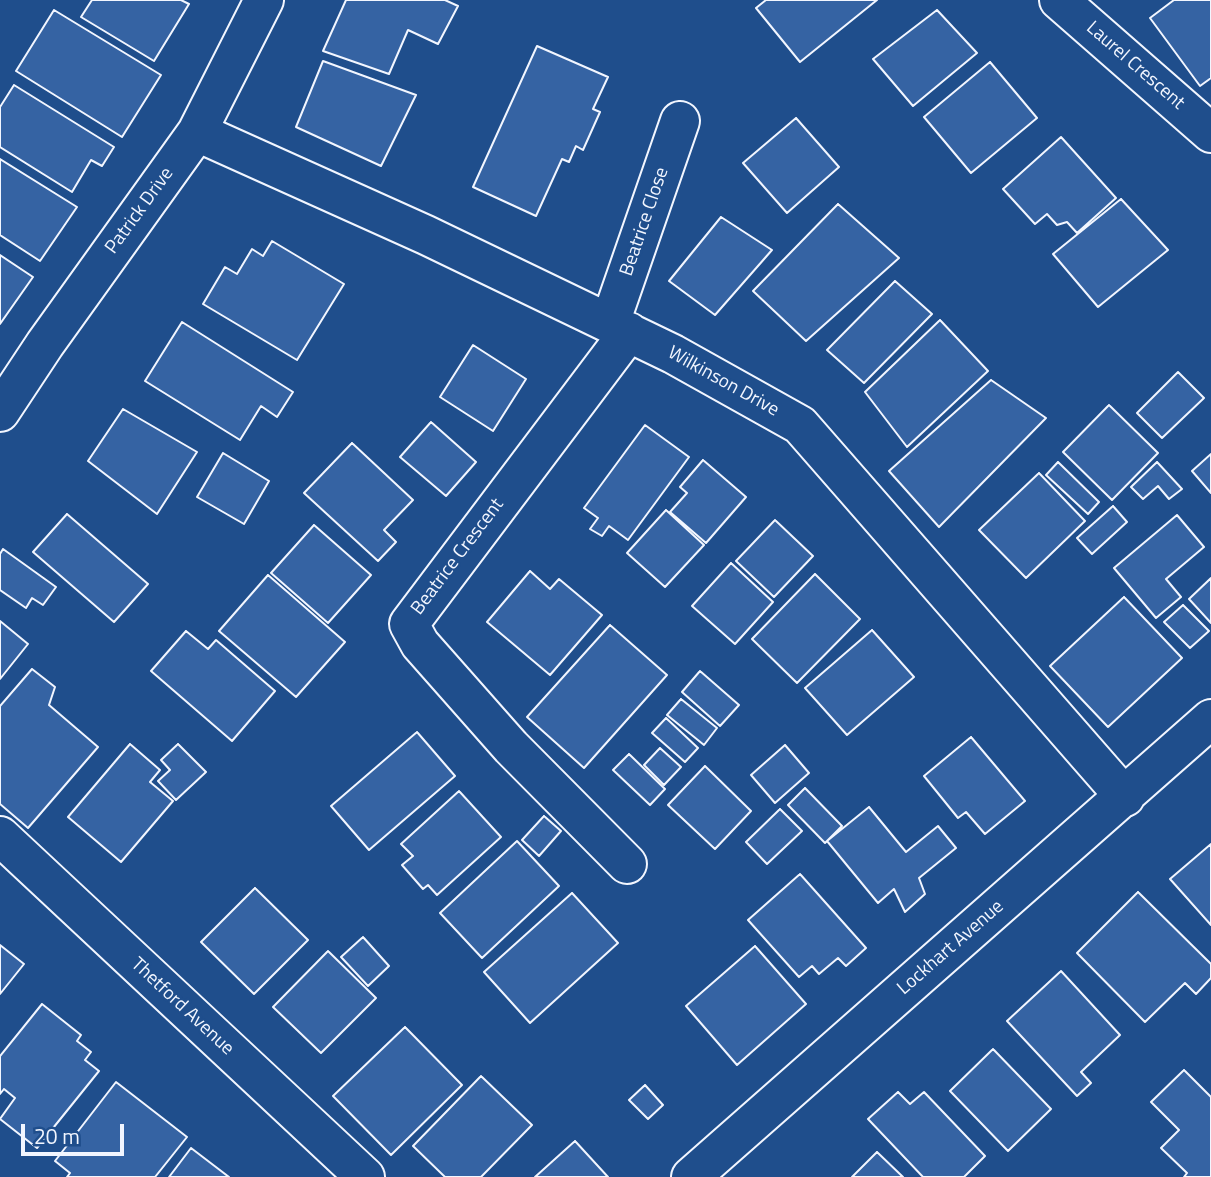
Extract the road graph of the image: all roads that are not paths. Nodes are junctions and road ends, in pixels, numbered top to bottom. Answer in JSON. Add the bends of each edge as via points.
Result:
{"nodes":[{"id":1,"x":264,"y":0,"type":"edge"},
{"id":2,"x":1059,"y":0,"type":"edge"},
{"id":3,"x":680,"y":121,"type":"dead end"},
{"id":4,"x":197,"y":132,"type":"junction"},
{"id":5,"x":1211,"y":133,"type":"edge"},
{"id":6,"x":619,"y":328,"type":"junction"},
{"id":7,"x":0,"y":412,"type":"edge"},
{"id":8,"x":1211,"y":719,"type":"edge"},
{"id":9,"x":1125,"y":797,"type":"junction"},
{"id":10,"x":0,"y":836,"type":"edge"},
{"id":11,"x":627,"y":864,"type":"dead end"},
{"id":12,"x":365,"y":1177,"type":"edge"},
{"id":13,"x":691,"y":1177,"type":"edge"}],
"edges":[{"from":1,"to":4,"type":"street","name":"Patrick Drive"},
{"from":2,"to":5,"type":"street","name":"Laurel Crescent"},
{"from":3,"to":6,"type":"street","name":"Beatrice Close"},
{"from":4,"to":6,"type":"street","name":"Wilkinson Drive"},
{"from":4,"to":7,"type":"street","name":"Patrick Drive"},
{"from":6,"to":9,"type":"street","name":"Wilkinson Drive","via":[[800,425]]},
{"from":6,"to":11,"type":"street","name":"Beatrice Crescent","via":[[409,624],[420,644],[511,747]]},
{"from":8,"to":9,"type":"street","name":"Lockhart Avenue"},
{"from":9,"to":13,"type":"street","name":"Lockhart Avenue"},
{"from":10,"to":12,"type":"street","name":"Thetford Avenue"}]}
